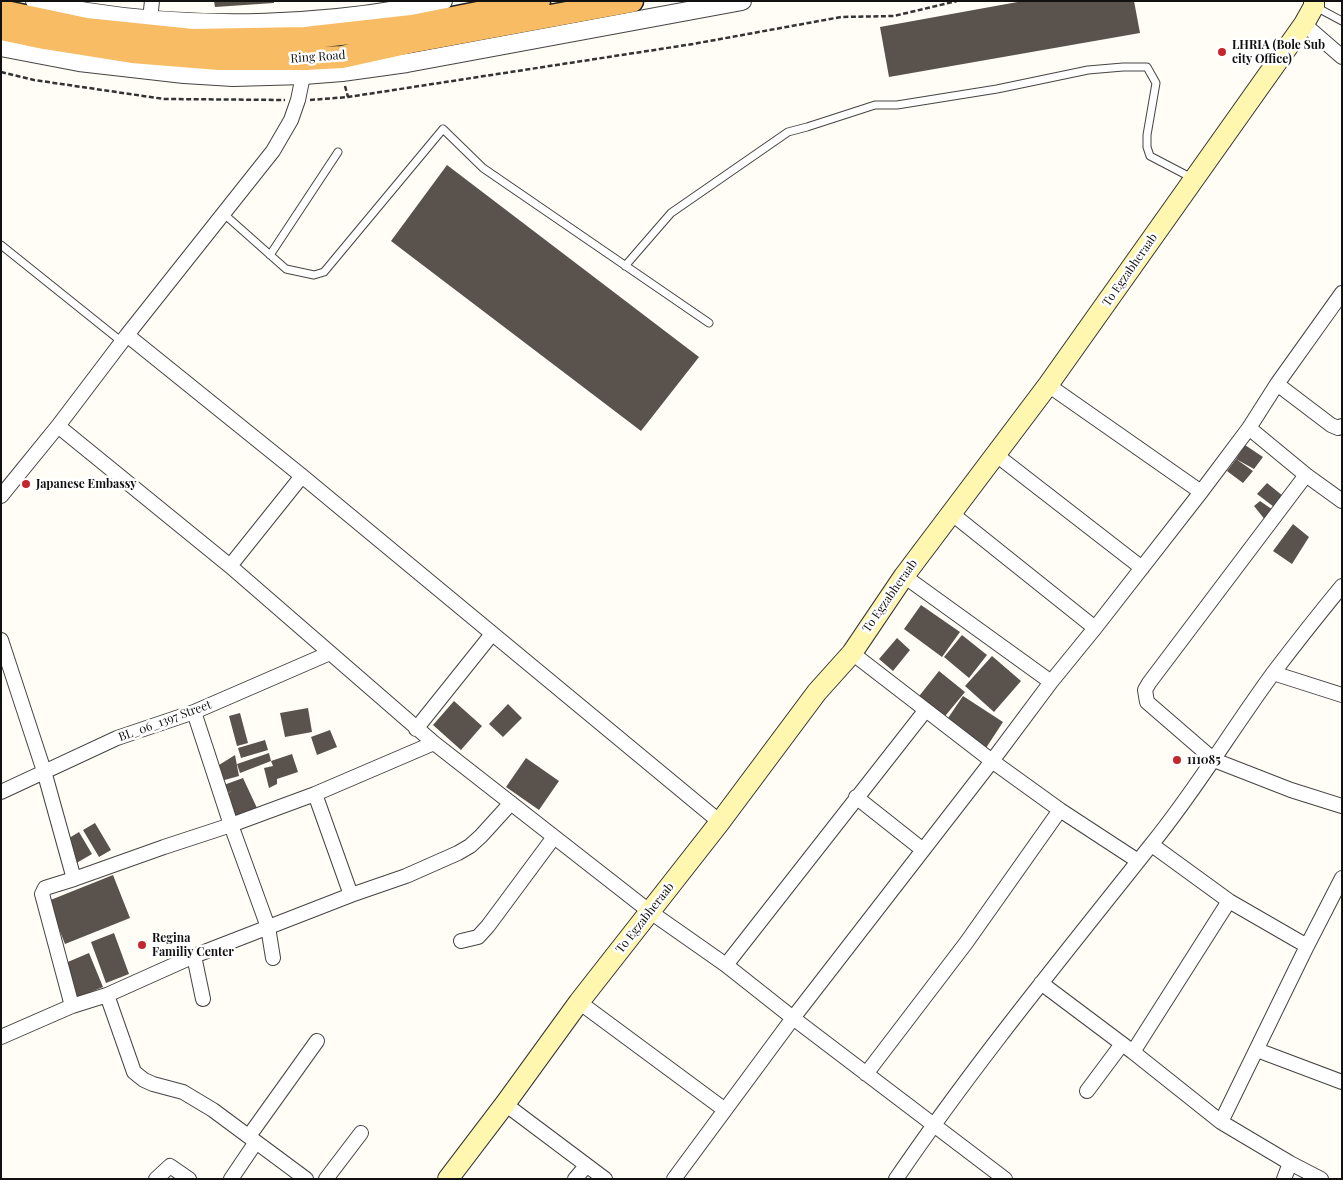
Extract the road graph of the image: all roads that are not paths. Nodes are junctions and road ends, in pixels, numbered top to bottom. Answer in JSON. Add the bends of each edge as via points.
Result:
{"nodes":[{"id":1,"x":35,"y":1,"type":"edge"},
{"id":2,"x":443,"y":1,"type":"edge"},
{"id":3,"x":539,"y":1,"type":"edge"},
{"id":4,"x":632,"y":1,"type":"edge"},
{"id":5,"x":742,"y":1,"type":"edge"},
{"id":6,"x":1314,"y":4,"type":"edge"},
{"id":7,"x":151,"y":10,"type":"edge"},
{"id":8,"x":1,"y":12,"type":"edge"},
{"id":9,"x":1342,"y":21,"type":"edge"},
{"id":10,"x":1304,"y":24,"type":"junction"},
{"id":11,"x":1,"y":29,"type":"edge"},
{"id":12,"x":1,"y":47,"type":"edge"},
{"id":13,"x":305,"y":57,"type":"junction"},
{"id":14,"x":1342,"y":57,"type":"edge"},
{"id":15,"x":338,"y":152,"type":"dead end"},
{"id":16,"x":1194,"y":179,"type":"junction"},
{"id":17,"x":224,"y":214,"type":"junction"},
{"id":18,"x":1,"y":245,"type":"edge"},
{"id":19,"x":270,"y":255,"type":"junction"},
{"id":20,"x":625,"y":266,"type":"junction"},
{"id":21,"x":1342,"y":293,"type":"edge"},
{"id":22,"x":709,"y":324,"type":"dead end"},
{"id":23,"x":125,"y":338,"type":"junction"},
{"id":24,"x":1277,"y":384,"type":"junction"},
{"id":25,"x":1048,"y":385,"type":"junction"},
{"id":26,"x":58,"y":426,"type":"junction"},
{"id":27,"x":1342,"y":426,"type":"edge"},
{"id":28,"x":1249,"y":428,"type":"junction"},
{"id":29,"x":995,"y":454,"type":"junction"},
{"id":30,"x":1306,"y":475,"type":"junction"},
{"id":31,"x":302,"y":476,"type":"junction"},
{"id":32,"x":1201,"y":492,"type":"junction"},
{"id":33,"x":1,"y":496,"type":"edge"},
{"id":34,"x":1342,"y":501,"type":"edge"},
{"id":35,"x":951,"y":513,"type":"junction"},
{"id":36,"x":230,"y":566,"type":"junction"},
{"id":37,"x":1142,"y":568,"type":"junction"},
{"id":38,"x":904,"y":576,"type":"junction"},
{"id":39,"x":1342,"y":586,"type":"edge"},
{"id":40,"x":1095,"y":628,"type":"junction"},
{"id":41,"x":492,"y":634,"type":"junction"},
{"id":42,"x":1,"y":640,"type":"edge"},
{"id":43,"x":330,"y":653,"type":"junction"},
{"id":44,"x":852,"y":653,"type":"junction"},
{"id":45,"x":1273,"y":672,"type":"junction"},
{"id":46,"x":1051,"y":682,"type":"junction"},
{"id":47,"x":1342,"y":695,"type":"edge"},
{"id":48,"x":925,"y":711,"type":"junction"},
{"id":49,"x":194,"y":712,"type":"junction"},
{"id":50,"x":416,"y":729,"type":"junction"},
{"id":51,"x":434,"y":744,"type":"junction"},
{"id":52,"x":1214,"y":760,"type":"junction"},
{"id":53,"x":992,"y":761,"type":"junction"},
{"id":54,"x":44,"y":771,"type":"junction"},
{"id":55,"x":1,"y":792,"type":"edge"},
{"id":56,"x":315,"y":794,"type":"junction"},
{"id":57,"x":856,"y":797,"type":"junction"},
{"id":58,"x":511,"y":802,"type":"junction"},
{"id":59,"x":1342,"y":806,"type":"edge"},
{"id":60,"x":1060,"y":810,"type":"junction"},
{"id":61,"x":720,"y":822,"type":"junction"},
{"id":62,"x":231,"y":825,"type":"junction"},
{"id":63,"x":554,"y":837,"type":"junction"},
{"id":64,"x":1152,"y":845,"type":"junction"},
{"id":65,"x":923,"y":850,"type":"junction"},
{"id":66,"x":1138,"y":861,"type":"junction"},
{"id":67,"x":74,"y":879,"type":"junction"},
{"id":68,"x":1341,"y":881,"type":"edge"},
{"id":69,"x":351,"y":895,"type":"junction"},
{"id":70,"x":1229,"y":901,"type":"junction"},
{"id":71,"x":649,"y":911,"type":"junction"},
{"id":72,"x":268,"y":927,"type":"junction"},
{"id":73,"x":461,"y":941,"type":"dead end"},
{"id":74,"x":1307,"y":946,"type":"junction"},
{"id":75,"x":194,"y":956,"type":"junction"},
{"id":76,"x":274,"y":958,"type":"dead end"},
{"id":77,"x":726,"y":965,"type":"junction"},
{"id":78,"x":1042,"y":983,"type":"junction"},
{"id":79,"x":107,"y":995,"type":"junction"},
{"id":80,"x":203,"y":999,"type":"dead end"},
{"id":81,"x":580,"y":1002,"type":"junction"},
{"id":82,"x":72,"y":1006,"type":"junction"},
{"id":83,"x":793,"y":1018,"type":"junction"},
{"id":84,"x":1,"y":1037,"type":"edge"},
{"id":85,"x":317,"y":1042,"type":"dead end"},
{"id":86,"x":1128,"y":1048,"type":"junction"},
{"id":87,"x":1257,"y":1050,"type":"junction"},
{"id":88,"x":866,"y":1074,"type":"junction"},
{"id":89,"x":1342,"y":1082,"type":"edge"},
{"id":90,"x":1087,"y":1091,"type":"dead end"},
{"id":91,"x":505,"y":1104,"type":"junction"},
{"id":92,"x":724,"y":1110,"type":"junction"},
{"id":93,"x":1221,"y":1122,"type":"junction"},
{"id":94,"x":933,"y":1125,"type":"junction"},
{"id":95,"x":362,"y":1132,"type":"dead end"},
{"id":96,"x":253,"y":1139,"type":"junction"},
{"id":97,"x":1290,"y":1163,"type":"junction"},
{"id":98,"x":586,"y":1166,"type":"junction"},
{"id":99,"x":156,"y":1179,"type":"edge"},
{"id":100,"x":190,"y":1179,"type":"edge"},
{"id":101,"x":231,"y":1179,"type":"edge"},
{"id":102,"x":306,"y":1179,"type":"edge"},
{"id":103,"x":326,"y":1179,"type":"edge"},
{"id":104,"x":448,"y":1179,"type":"edge"},
{"id":105,"x":575,"y":1179,"type":"edge"},
{"id":106,"x":605,"y":1179,"type":"edge"},
{"id":107,"x":674,"y":1179,"type":"edge"},
{"id":108,"x":896,"y":1179,"type":"edge"},
{"id":109,"x":1005,"y":1179,"type":"edge"},
{"id":110,"x":1284,"y":1179,"type":"edge"},
{"id":111,"x":1321,"y":1179,"type":"edge"}],
"edges":[{"from":1,"to":7,"type":"street","via":[[88,12]]},
{"from":2,"to":7,"type":"street","via":[[294,22],[234,22]]},
{"from":3,"to":13,"type":"highway","name":"Ring Road","via":[[412,26]]},
{"from":4,"to":13,"type":"highway","name":"Ring Road","via":[[342,57]]},
{"from":5,"to":13,"type":"street","via":[[407,63]]},
{"from":6,"to":9,"type":"lane"},
{"from":6,"to":10,"type":"main road","name":"To Egzabheraab"},
{"from":8,"to":13,"type":"highway","name":"Ring Road","via":[[86,29],[192,40]]},
{"from":10,"to":14,"type":"street"},
{"from":10,"to":16,"type":"main road","name":"To Egzabheraab"},
{"from":11,"to":13,"type":"highway","name":"Ring Road","via":[[132,52],[218,59]]},
{"from":12,"to":13,"type":"street","via":[[79,62],[233,77]]},
{"from":13,"to":17,"type":"street","via":[[291,120],[273,151]]},
{"from":15,"to":19,"type":"lane"},
{"from":16,"to":20,"type":"lane","via":[[1150,156],[1147,135],[1156,84],[1147,67],[1088,70],[898,105],[864,107],[788,132],[671,213]]},
{"from":16,"to":25,"type":"main road","name":"To Egzabheraab"},
{"from":17,"to":19,"type":"lane"},
{"from":17,"to":23,"type":"street"},
{"from":18,"to":23,"type":"lane"},
{"from":19,"to":20,"type":"lane","via":[[286,269],[314,275],[324,272],[443,129],[483,168]]},
{"from":20,"to":22,"type":"lane"},
{"from":21,"to":24,"type":"street"},
{"from":23,"to":26,"type":"street"},
{"from":23,"to":31,"type":"street"},
{"from":24,"to":27,"type":"street","via":[[1331,425]]},
{"from":24,"to":28,"type":"street"},
{"from":25,"to":29,"type":"main road","name":"To Egzabheraab"},
{"from":25,"to":32,"type":"street"},
{"from":26,"to":33,"type":"street"},
{"from":26,"to":36,"type":"street"},
{"from":28,"to":30,"type":"street"},
{"from":28,"to":32,"type":"street"},
{"from":29,"to":35,"type":"main road","name":"To Egzabheraab"},
{"from":29,"to":37,"type":"street"},
{"from":30,"to":34,"type":"street"},
{"from":30,"to":52,"type":"street","via":[[1145,690],[1147,702]]},
{"from":31,"to":36,"type":"street"},
{"from":31,"to":41,"type":"street"},
{"from":32,"to":37,"type":"street"},
{"from":35,"to":38,"type":"main road","name":"To Egzabheraab"},
{"from":35,"to":40,"type":"street"},
{"from":36,"to":43,"type":"street"},
{"from":37,"to":40,"type":"street"},
{"from":38,"to":44,"type":"main road","name":"To Egzabheraab"},
{"from":38,"to":46,"type":"street"},
{"from":39,"to":45,"type":"street"},
{"from":40,"to":46,"type":"street"},
{"from":41,"to":50,"type":"street"},
{"from":41,"to":61,"type":"street"},
{"from":42,"to":54,"type":"street"},
{"from":43,"to":49,"type":"street","name":"BL_06_1397 Street"},
{"from":43,"to":50,"type":"street"},
{"from":44,"to":48,"type":"street"},
{"from":44,"to":61,"type":"main road","name":"To Egzabheraab","via":[[817,692]]},
{"from":45,"to":47,"type":"street"},
{"from":45,"to":52,"type":"street"},
{"from":46,"to":53,"type":"street"},
{"from":48,"to":53,"type":"street"},
{"from":48,"to":57,"type":"street"},
{"from":49,"to":54,"type":"street","name":"BL_06_1397 Street","via":[[117,738]]},
{"from":49,"to":62,"type":"street"},
{"from":50,"to":51,"type":"street"},
{"from":51,"to":56,"type":"street"},
{"from":51,"to":58,"type":"street"},
{"from":52,"to":59,"type":"street"},
{"from":52,"to":64,"type":"street"},
{"from":53,"to":60,"type":"street"},
{"from":53,"to":65,"type":"street"},
{"from":54,"to":55,"type":"street","name":"BL_06_1397 Street"},
{"from":54,"to":67,"type":"street"},
{"from":56,"to":62,"type":"street"},
{"from":56,"to":69,"type":"street"},
{"from":57,"to":65,"type":"street"},
{"from":57,"to":77,"type":"street"},
{"from":58,"to":63,"type":"street"},
{"from":58,"to":69,"type":"street","via":[[481,836],[458,853]]},
{"from":60,"to":66,"type":"street"},
{"from":60,"to":88,"type":"street","via":[[966,943]]},
{"from":61,"to":71,"type":"main road","name":"To Egzabheraab"},
{"from":62,"to":67,"type":"street"},
{"from":62,"to":72,"type":"street"},
{"from":63,"to":71,"type":"street"},
{"from":63,"to":73,"type":"street","via":[[488,926],[478,937]]},
{"from":64,"to":66,"type":"street"},
{"from":64,"to":70,"type":"street"},
{"from":65,"to":83,"type":"street"},
{"from":66,"to":78,"type":"street"},
{"from":67,"to":82,"type":"street","via":[[45,888],[42,894]]},
{"from":68,"to":74,"type":"street"},
{"from":69,"to":72,"type":"street"},
{"from":70,"to":74,"type":"street"},
{"from":70,"to":86,"type":"street"},
{"from":71,"to":77,"type":"street"},
{"from":71,"to":81,"type":"main road","name":"To Egzabheraab"},
{"from":72,"to":75,"type":"street"},
{"from":72,"to":76,"type":"street"},
{"from":74,"to":87,"type":"street"},
{"from":75,"to":79,"type":"street"},
{"from":75,"to":80,"type":"street"},
{"from":77,"to":83,"type":"street"},
{"from":78,"to":86,"type":"street"},
{"from":78,"to":94,"type":"street"},
{"from":79,"to":82,"type":"street"},
{"from":79,"to":96,"type":"street","via":[[134,1072],[153,1084],[184,1092]]},
{"from":81,"to":91,"type":"main road","name":"To Egzabheraab"},
{"from":81,"to":92,"type":"street"},
{"from":82,"to":84,"type":"street"},
{"from":83,"to":88,"type":"street"},
{"from":83,"to":92,"type":"street"},
{"from":85,"to":96,"type":"street"},
{"from":86,"to":90,"type":"street"},
{"from":86,"to":93,"type":"street"},
{"from":87,"to":89,"type":"street"},
{"from":87,"to":93,"type":"street"},
{"from":88,"to":94,"type":"street"},
{"from":91,"to":98,"type":"street"},
{"from":91,"to":104,"type":"main road","name":"To Egzabheraab"},
{"from":92,"to":107,"type":"street"},
{"from":93,"to":97,"type":"street"},
{"from":94,"to":108,"type":"street"},
{"from":94,"to":109,"type":"street"},
{"from":95,"to":103,"type":"street"},
{"from":96,"to":101,"type":"street"},
{"from":96,"to":102,"type":"street"},
{"from":97,"to":110,"type":"street"},
{"from":97,"to":111,"type":"street"},
{"from":98,"to":105,"type":"street"},
{"from":98,"to":106,"type":"street"},
{"from":99,"to":100,"type":"street","via":[[170,1166]]}]}
